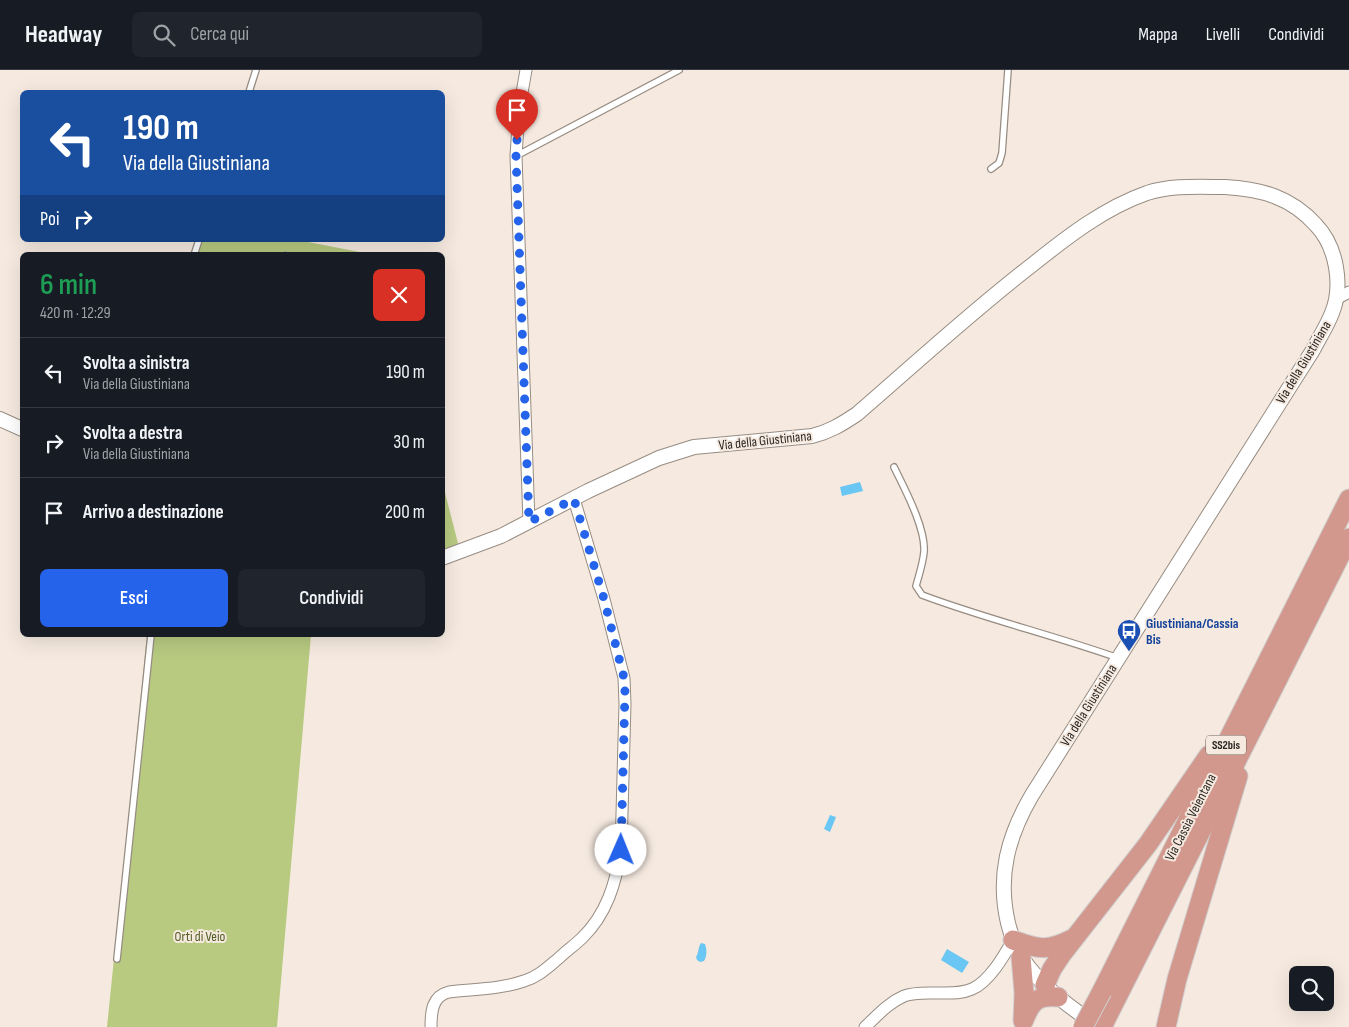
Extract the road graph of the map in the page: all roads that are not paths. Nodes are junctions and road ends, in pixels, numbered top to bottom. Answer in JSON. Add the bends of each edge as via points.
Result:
{"nodes":[{"id":1,"x":256,"y":70,"type":"edge"},
{"id":2,"x":526,"y":70,"type":"edge"},
{"id":3,"x":679,"y":70,"type":"edge"},
{"id":4,"x":1008,"y":70,"type":"edge"},
{"id":5,"x":250,"y":90,"type":"edge"},
{"id":6,"x":516,"y":156,"type":"junction"},
{"id":7,"x":991,"y":169,"type":"dead end"},
{"id":8,"x":1349,"y":292,"type":"edge"},
{"id":9,"x":1336,"y":299,"type":"junction"},
{"id":10,"x":0,"y":419,"type":"edge"},
{"id":11,"x":20,"y":428,"type":"edge"},
{"id":12,"x":894,"y":467,"type":"dead end"},
{"id":13,"x":574,"y":499,"type":"junction"},
{"id":14,"x":1349,"y":499,"type":"edge"},
{"id":15,"x":529,"y":522,"type":"junction"},
{"id":16,"x":1349,"y":538,"type":"edge"},
{"id":17,"x":445,"y":557,"type":"edge"},
{"id":18,"x":152,"y":637,"type":"edge"},
{"id":19,"x":1118,"y":658,"type":"junction"},
{"id":20,"x":1246,"y":706,"type":"junction"},
{"id":21,"x":1253,"y":727,"type":"junction"},
{"id":22,"x":1073,"y":939,"type":"junction"},
{"id":23,"x":1013,"y":940,"type":"junction"},
{"id":24,"x":1022,"y":957,"type":"junction"},
{"id":25,"x":117,"y":959,"type":"dead end"},
{"id":26,"x":1051,"y":991,"type":"junction"},
{"id":27,"x":1109,"y":995,"type":"junction"},
{"id":28,"x":1022,"y":1024,"type":"edge"},
{"id":29,"x":1167,"y":1025,"type":"edge"},
{"id":30,"x":431,"y":1027,"type":"edge"},
{"id":31,"x":865,"y":1027,"type":"edge"},
{"id":32,"x":1083,"y":1027,"type":"edge"},
{"id":33,"x":1101,"y":1027,"type":"edge"}],
"edges":[{"from":1,"to":5,"type":"lane"},
{"from":2,"to":6,"type":"street"},
{"from":3,"to":6,"type":"lane"},
{"from":4,"to":7,"type":"lane","via":[[1002,153],[999,163]]},
{"from":6,"to":15,"type":"street"},
{"from":8,"to":9,"type":"street"},
{"from":9,"to":13,"type":"street","name":"Via della Giustiniana","via":[[1336,273],[1331,250],[1320,229],[1296,207],[1272,194],[1247,189],[1202,187],[1158,190],[1125,202],[1062,242],[995,294],[857,414],[836,427],[812,436],[694,447],[658,458]]},
{"from":9,"to":19,"type":"street","name":"Via della Giustiniana","via":[[1313,350]]},
{"from":10,"to":11,"type":"street"},
{"from":12,"to":19,"type":"lane","via":[[920,525],[924,550],[916,586],[922,596]]},
{"from":13,"to":15,"type":"street","name":"Via della Giustiniana"},
{"from":13,"to":30,"type":"street","via":[[624,678],[621,850],[613,890],[582,938],[542,972],[508,986],[442,994],[434,1003]]},
{"from":14,"to":20,"type":"highway","name":"Via Cassia Veientana","number":"SS2bis"},
{"from":15,"to":17,"type":"street","name":"Via della Giustiniana"},
{"from":16,"to":21,"type":"highway","name":"Via Cassia Veientana","number":"SS2bis"},
{"from":18,"to":25,"type":"lane"},
{"from":19,"to":23,"type":"street","name":"Via della Giustiniana","via":[[1032,795],[1015,828],[1003,880],[1006,916]]},
{"from":20,"to":22,"type":"highway","via":[[1162,826]]},
{"from":20,"to":27,"type":"highway","name":"Via Cassia Veientana","number":"SS2bis"},
{"from":21,"to":27,"type":"highway","name":"Via Cassia Veientana","number":"SS2bis"},
{"from":21,"to":29,"type":"highway","via":[[1177,979]]},
{"from":22,"to":23,"type":"highway","via":[[1047,948]]},
{"from":22,"to":26,"type":"highway","via":[[1058,959]]},
{"from":23,"to":24,"type":"street","name":"Via della Giustiniana"},
{"from":23,"to":31,"type":"street","via":[[985,980],[972,990],[910,994],[889,1005]]},
{"from":24,"to":26,"type":"street","name":"Via della Giustiniana"},
{"from":24,"to":28,"type":"highway"},
{"from":26,"to":28,"type":"highway","via":[[1032,1005]]},
{"from":26,"to":33,"type":"street","name":"Via della Giustiniana"},
{"from":27,"to":32,"type":"highway","name":"Via Cassia Veientana","number":"SS2bis","bridge":true},
{"from":27,"to":33,"type":"highway","name":"Via Cassia Veientana","number":"SS2bis"}]}
